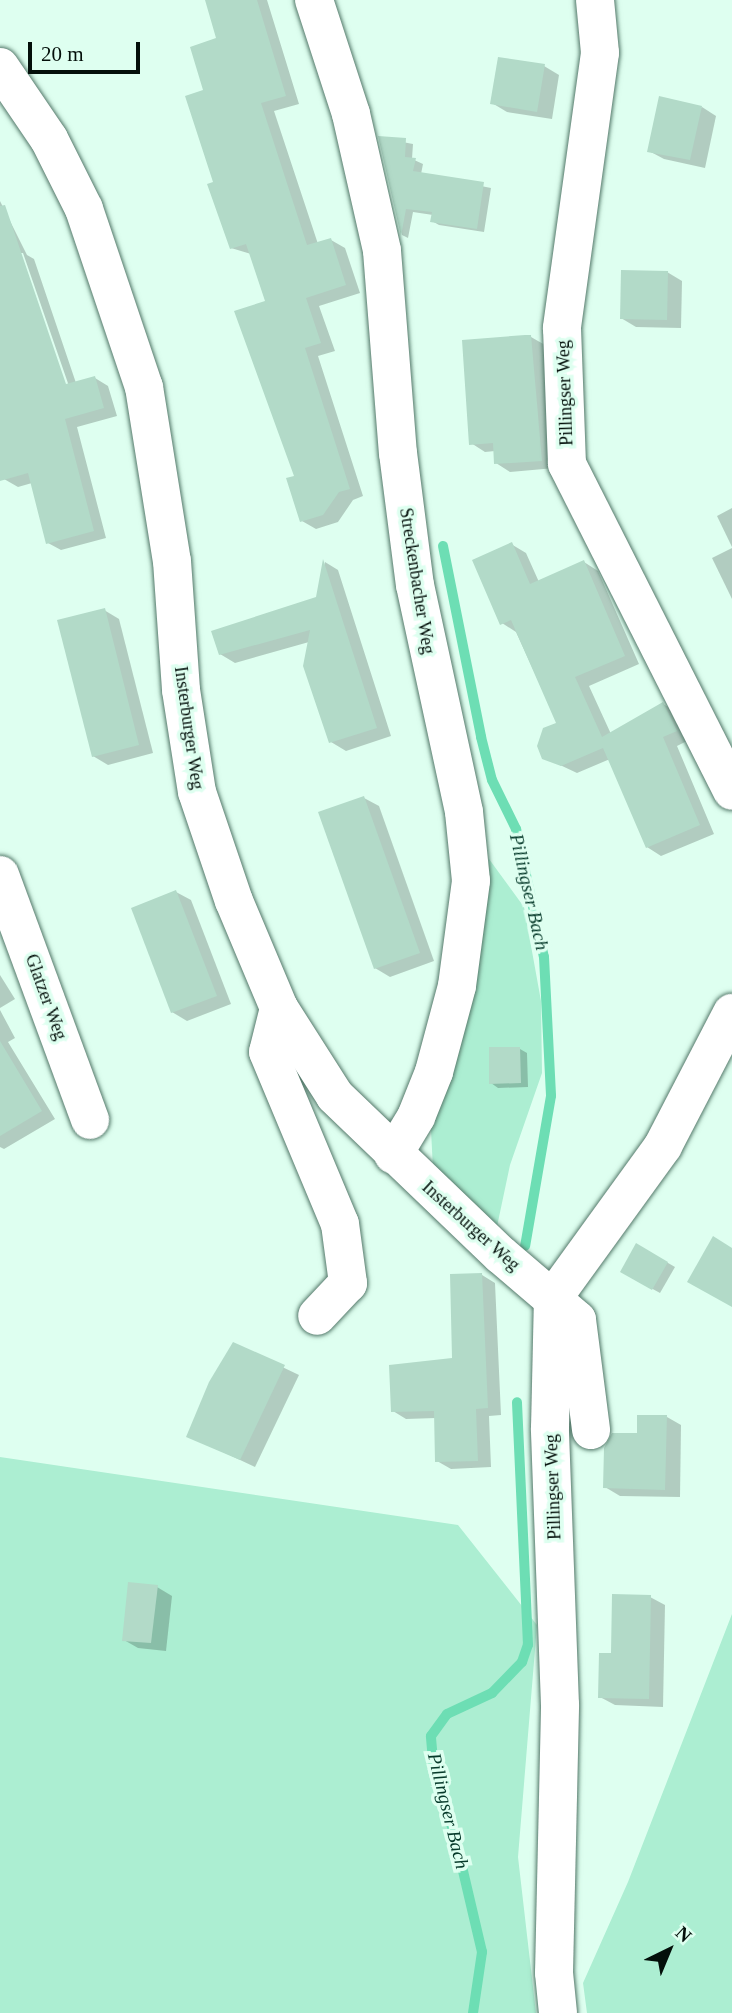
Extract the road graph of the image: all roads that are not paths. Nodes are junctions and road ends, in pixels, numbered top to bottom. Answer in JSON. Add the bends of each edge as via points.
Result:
{"nodes":[{"id":1,"x":314,"y":0,"type":"edge"},
{"id":2,"x":594,"y":0,"type":"edge"},
{"id":3,"x":0,"y":67,"type":"edge"},
{"id":4,"x":732,"y":791,"type":"edge"},
{"id":5,"x":0,"y":875,"type":"edge"},
{"id":6,"x":279,"y":1008,"type":"junction"},
{"id":7,"x":732,"y":1013,"type":"edge"},
{"id":8,"x":90,"y":1120,"type":"dead end"},
{"id":9,"x":393,"y":1155,"type":"junction"},
{"id":10,"x":553,"y":1298,"type":"junction"},
{"id":11,"x":317,"y":1317,"type":"dead end"},
{"id":12,"x":591,"y":1430,"type":"dead end"},
{"id":13,"x":558,"y":2013,"type":"edge"}],
"edges":[{"from":1,"to":9,"type":"street","name":"Streckenbacher Weg","via":[[351,114],[383,251],[398,453],[415,585],[464,812],[471,881],[457,986],[437,1059],[416,1116]]},
{"from":2,"to":4,"type":"street","name":"Pillingser Weg","via":[[600,53],[562,328],[568,464]]},
{"from":3,"to":6,"type":"street","name":"Insterburger Weg","via":[[49,139],[84,209],[144,387],[172,561],[181,690],[197,792],[234,901]]},
{"from":5,"to":8,"type":"street","name":"Glatzer Weg"},
{"from":6,"to":9,"type":"street","name":"Insterburger Weg","via":[[335,1096]]},
{"from":6,"to":11,"type":"street","via":[[268,1052],[341,1223],[348,1283]]},
{"from":7,"to":10,"type":"street","via":[[663,1146]]},
{"from":9,"to":10,"type":"street","name":"Insterburger Weg"},
{"from":10,"to":12,"type":"street","name":"Insterburger Weg","via":[[577,1320]]},
{"from":10,"to":13,"type":"street","name":"Pillingser Weg","via":[[550,1428],[560,1705],[554,1973]]}]}
